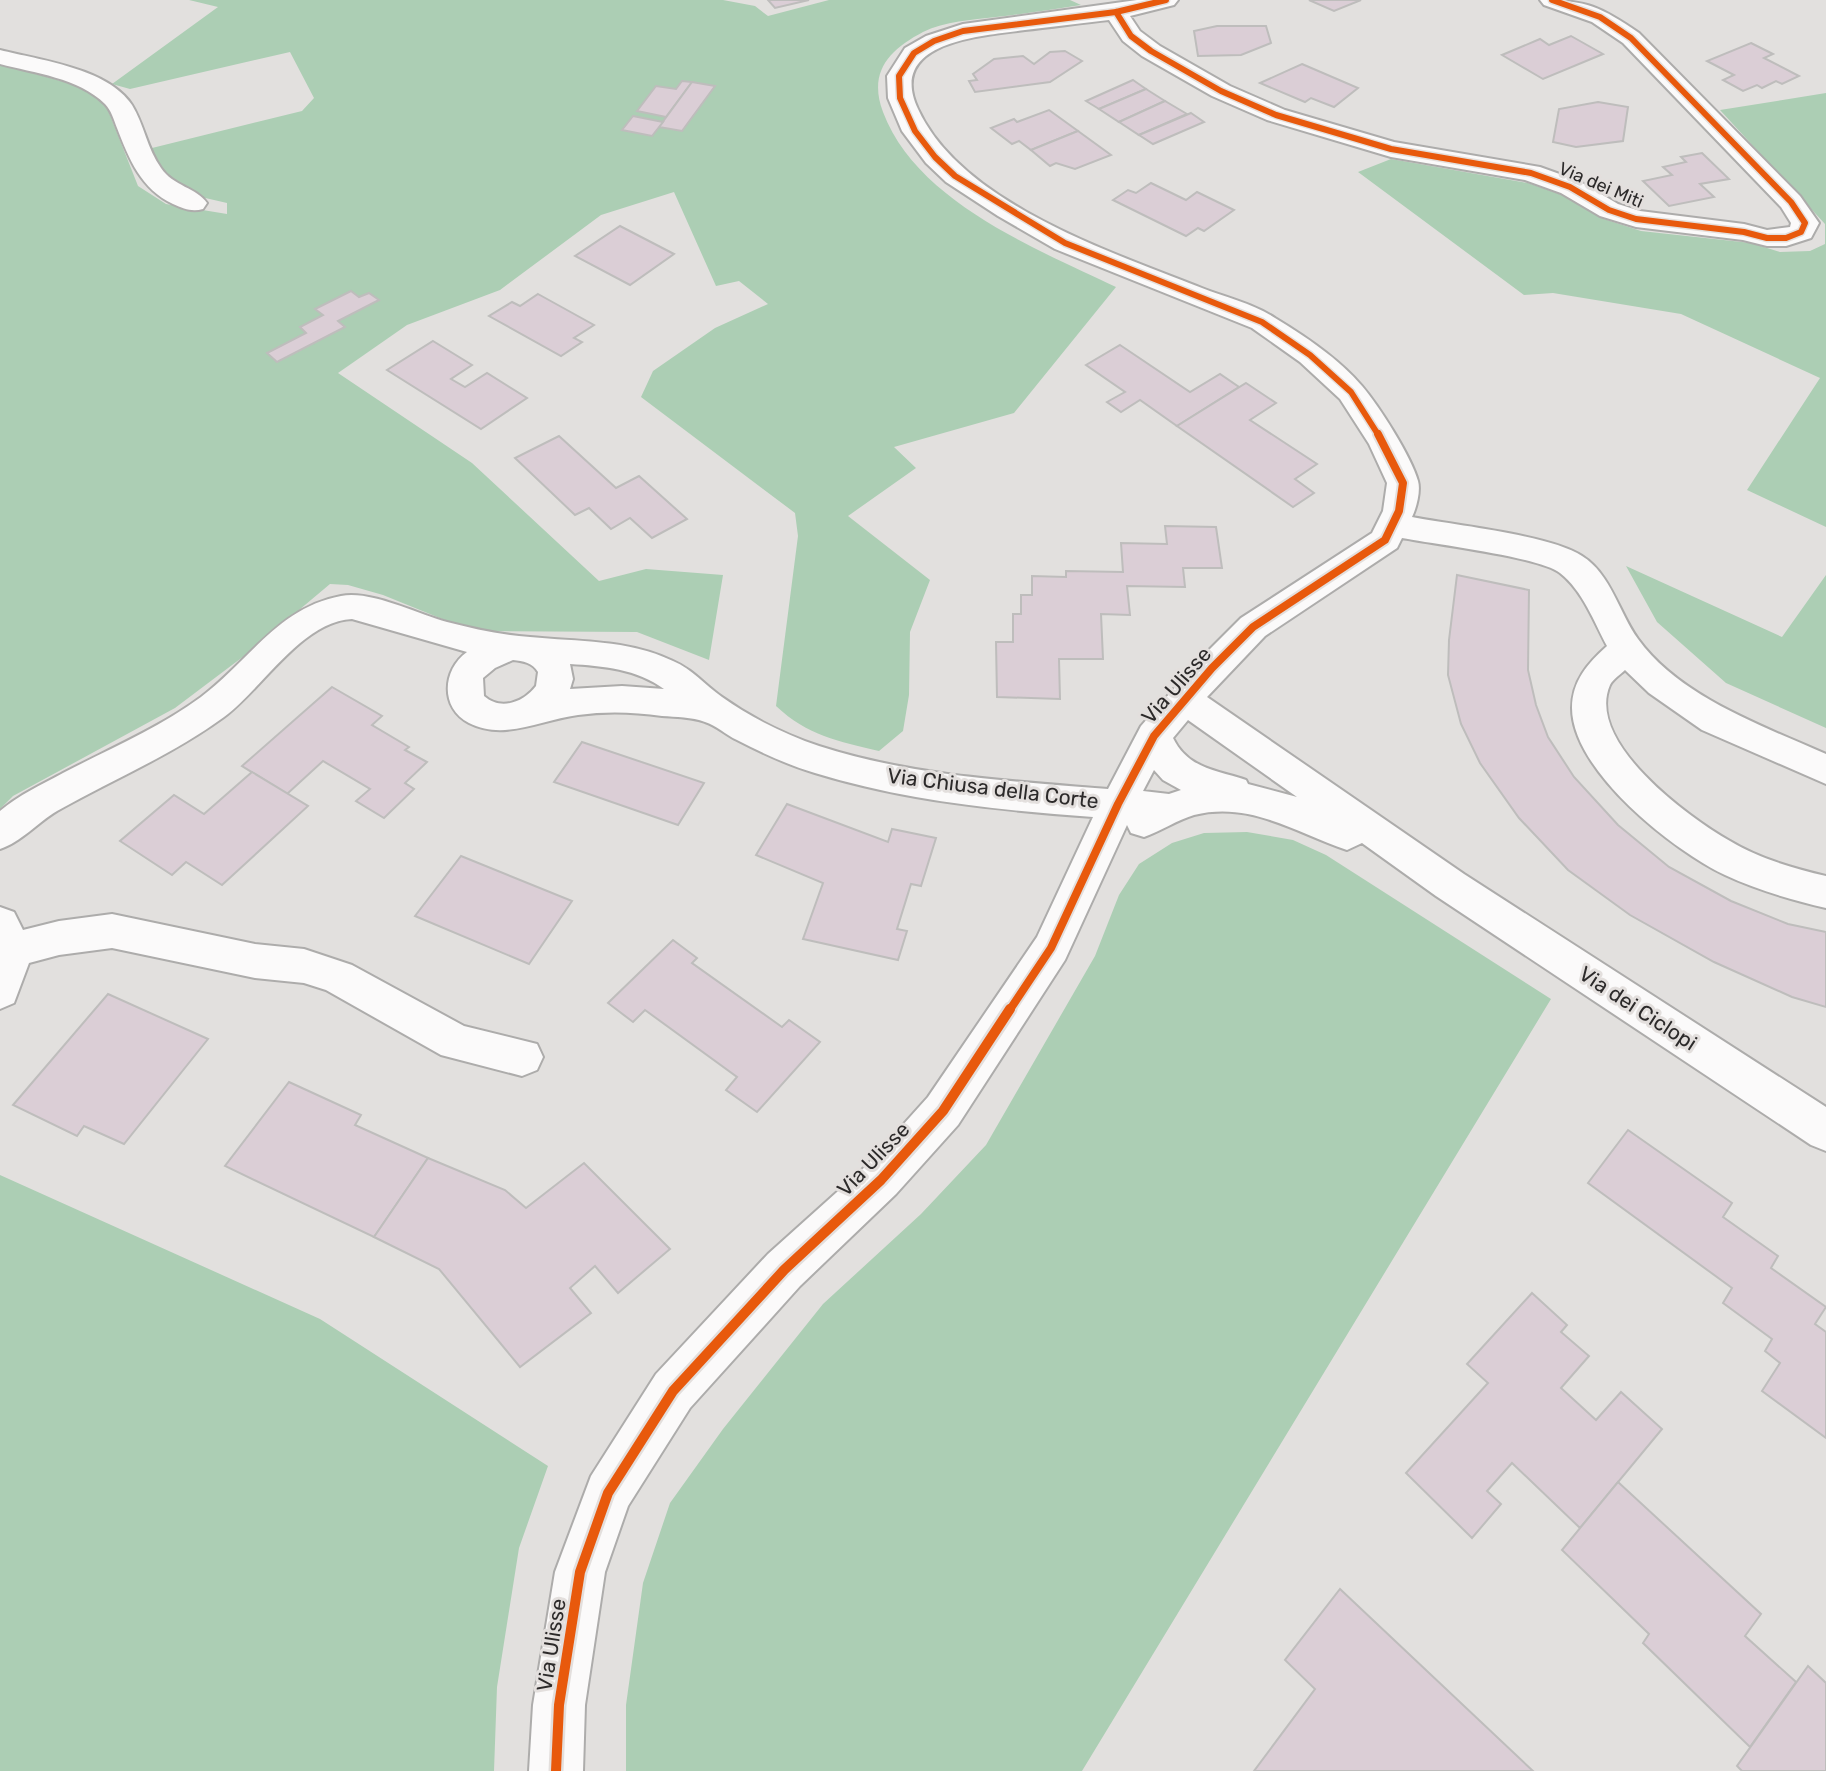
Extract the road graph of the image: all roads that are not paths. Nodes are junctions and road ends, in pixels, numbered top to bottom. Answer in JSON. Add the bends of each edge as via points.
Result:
{"nodes":[{"id":1,"x":1166,"y":0,"type":"edge"},
{"id":2,"x":1552,"y":0,"type":"edge"},
{"id":3,"x":1116,"y":12,"type":"junction"},
{"id":4,"x":0,"y":57,"type":"edge"},
{"id":5,"x":194,"y":203,"type":"dead end"},
{"id":6,"x":1393,"y":525,"type":"junction"},
{"id":7,"x":397,"y":620,"type":"junction"},
{"id":8,"x":522,"y":649,"type":"junction"},
{"id":9,"x":1626,"y":649,"type":"junction"},
{"id":10,"x":463,"y":687,"type":"junction"},
{"id":11,"x":1185,"y":699,"type":"junction"},
{"id":12,"x":533,"y":710,"type":"junction"},
{"id":13,"x":713,"y":710,"type":"junction"},
{"id":14,"x":1154,"y":736,"type":"junction"},
{"id":15,"x":1826,"y":770,"type":"edge"},
{"id":16,"x":1267,"y":800,"type":"junction"},
{"id":17,"x":1118,"y":804,"type":"junction"},
{"id":18,"x":1167,"y":808,"type":"junction"},
{"id":19,"x":0,"y":834,"type":"edge"},
{"id":20,"x":1091,"y":866,"type":"junction"},
{"id":21,"x":1450,"y":885,"type":"junction"},
{"id":22,"x":1826,"y":892,"type":"edge"},
{"id":23,"x":6,"y":937,"type":"edge"},
{"id":24,"x":0,"y":991,"type":"edge"},
{"id":25,"x":522,"y":1057,"type":"dead end"},
{"id":26,"x":1826,"y":1130,"type":"edge"},
{"id":27,"x":556,"y":1771,"type":"edge"}],
"edges":[{"from":1,"to":3,"type":"street","name":"Via Ulisse"},
{"from":2,"to":3,"type":"street","name":"Via dei Miti","via":[[1600,17],[1631,38],[1791,202],[1805,223],[1801,232],[1767,238],[1636,219],[1531,173],[1391,149],[1276,115],[1221,91],[1151,51],[1131,36]]},
{"from":3,"to":6,"type":"street","name":"Via Ulisse","via":[[963,31],[934,41],[914,53],[900,76],[900,98],[915,131],[955,176],[1065,243],[1262,322],[1310,355],[1351,391],[1384,443],[1403,483]]},
{"from":4,"to":5,"type":"street","via":[[92,85],[110,95],[121,107],[155,182]]},
{"from":6,"to":9,"type":"street","via":[[1544,553],[1572,564],[1590,584]]},
{"from":6,"to":11,"type":"street","name":"Via Ulisse","via":[[1385,540],[1253,627]]},
{"from":7,"to":8,"type":"street","via":[[460,639]]},
{"from":7,"to":10,"type":"street"},
{"from":7,"to":19,"type":"street","via":[[371,609],[345,607],[318,614],[296,626],[215,705],[34,806]]},
{"from":8,"to":10,"type":"street","via":[[487,654],[470,668]]},
{"from":8,"to":12,"type":"street","via":[[550,660],[556,677],[551,695]]},
{"from":8,"to":13,"type":"street","via":[[622,657],[661,670]]},
{"from":9,"to":15,"type":"street","via":[[1661,684],[1715,720]]},
{"from":9,"to":22,"type":"street","via":[[1593,683],[1588,710],[1602,748],[1640,793],[1694,837],[1737,863]]},
{"from":10,"to":12,"type":"street","via":[[468,704],[485,715],[509,717]]},
{"from":11,"to":14,"type":"street","name":"Via Ulisse"},
{"from":11,"to":21,"type":"street"},
{"from":12,"to":13,"type":"street","via":[[570,700],[609,697]]},
{"from":13,"to":17,"type":"street","name":"Via Chiusa della Corte","via":[[815,759],[894,778]]},
{"from":14,"to":16,"type":"street","via":[[1173,769],[1188,779]]},
{"from":14,"to":17,"type":"street","name":"Via Ulisse"},
{"from":16,"to":18,"type":"street","via":[[1200,799]]},
{"from":16,"to":21,"type":"street"},
{"from":17,"to":18,"type":"street","name":"Via Chiusa della Corte"},
{"from":17,"to":20,"type":"street","name":"Via Ulisse"},
{"from":18,"to":20,"type":"street"},
{"from":20,"to":27,"type":"street","name":"Via Ulisse","via":[[1051,948],[943,1111],[881,1180],[784,1270],[673,1391],[608,1493],[580,1572],[559,1704]]},
{"from":21,"to":26,"type":"street","name":"Via dei Ciclopi"},
{"from":23,"to":24,"type":"street"},
{"from":23,"to":25,"type":"street","via":[[112,931],[254,961],[304,966],[338,977],[456,1042]]}]}
